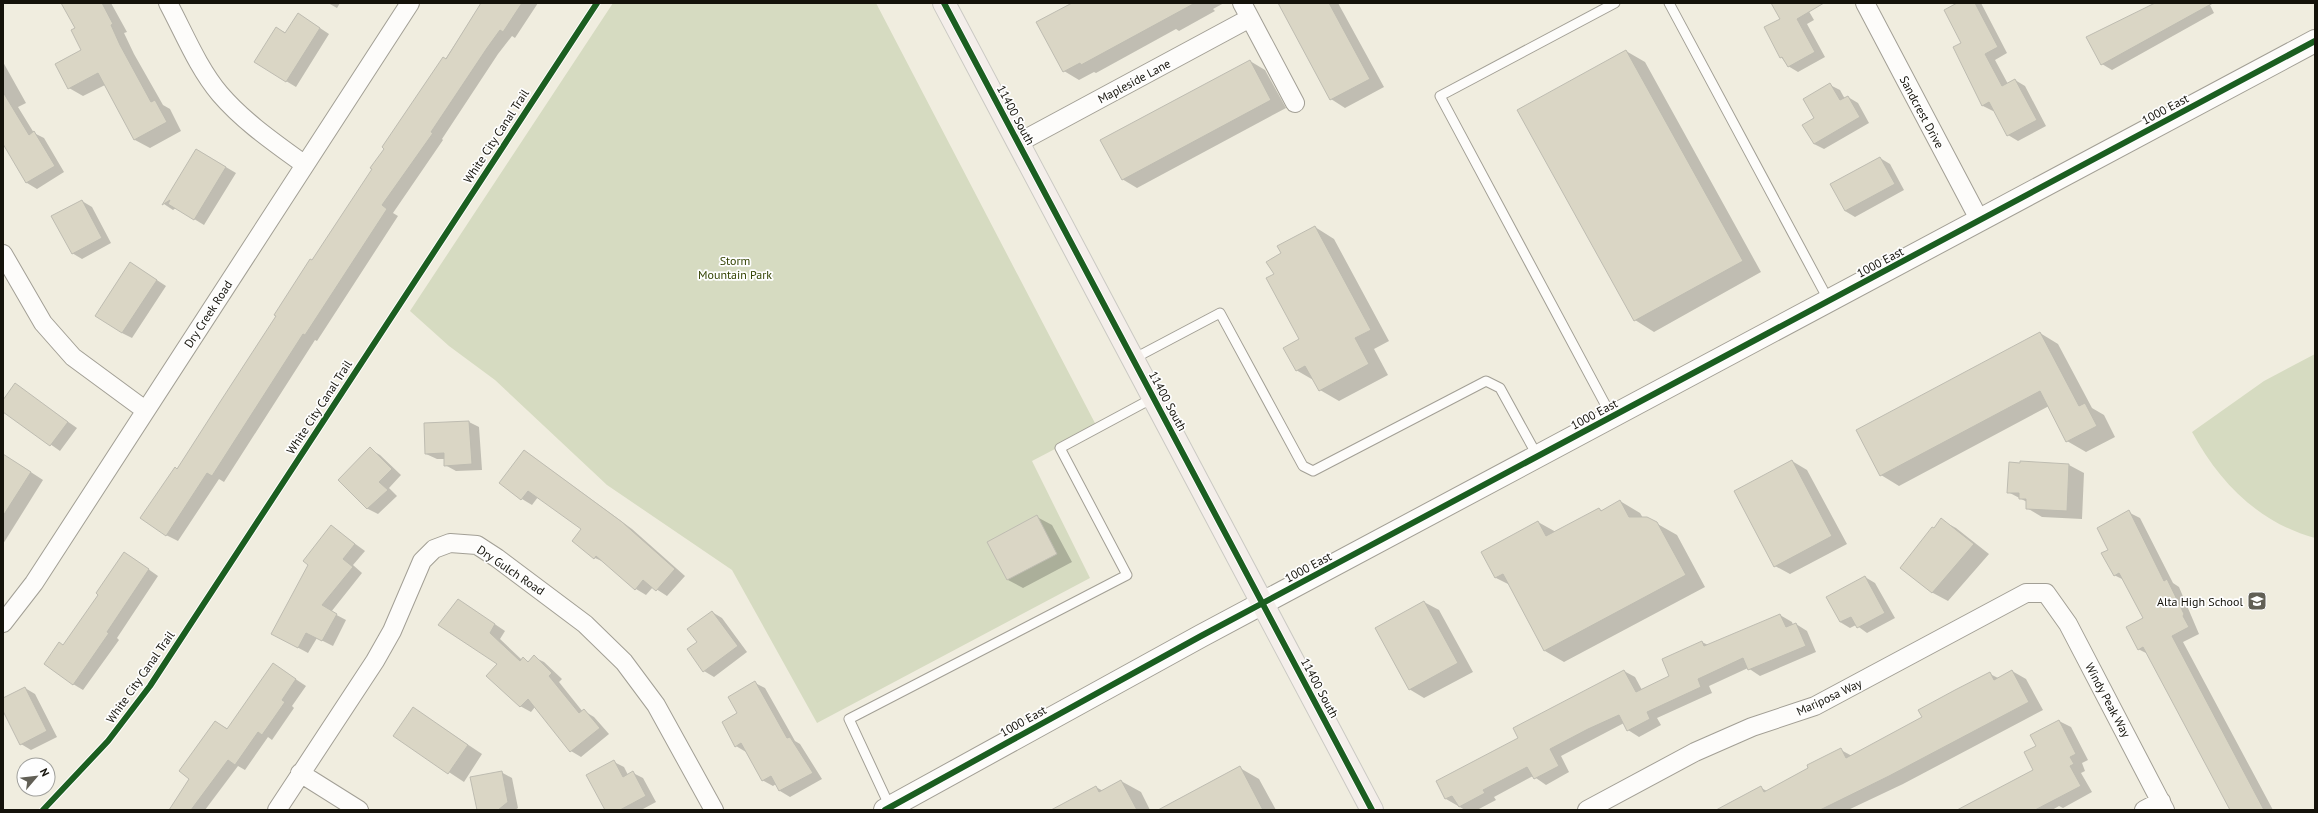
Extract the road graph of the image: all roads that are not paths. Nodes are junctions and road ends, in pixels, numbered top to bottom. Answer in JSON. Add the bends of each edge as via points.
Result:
{"nodes":[{"id":1,"x":168,"y":3,"type":"edge"},
{"id":2,"x":410,"y":3,"type":"edge"},
{"id":3,"x":944,"y":3,"type":"edge"},
{"id":4,"x":1615,"y":3,"type":"edge"},
{"id":5,"x":1669,"y":3,"type":"edge"},
{"id":6,"x":1864,"y":3,"type":"edge"},
{"id":7,"x":1246,"y":10,"type":"edge"},
{"id":8,"x":2315,"y":41,"type":"edge"},
{"id":9,"x":1295,"y":103,"type":"dead end"},
{"id":10,"x":1018,"y":143,"type":"junction"},
{"id":11,"x":305,"y":165,"type":"junction"},
{"id":12,"x":1980,"y":220,"type":"junction"},
{"id":13,"x":3,"y":254,"type":"edge"},
{"id":14,"x":1829,"y":301,"type":"junction"},
{"id":15,"x":1133,"y":359,"type":"junction"},
{"id":16,"x":1153,"y":398,"type":"junction"},
{"id":17,"x":145,"y":410,"type":"junction"},
{"id":18,"x":1612,"y":417,"type":"junction"},
{"id":19,"x":1538,"y":457,"type":"junction"},
{"id":20,"x":2046,"y":593,"type":"joint"},
{"id":21,"x":1262,"y":604,"type":"junction"},
{"id":22,"x":3,"y":623,"type":"edge"},
{"id":23,"x":300,"y":773,"type":"junction"},
{"id":24,"x":2163,"y":806,"type":"edge"},
{"id":25,"x":894,"y":807,"type":"edge"},
{"id":26,"x":277,"y":810,"type":"edge"},
{"id":27,"x":359,"y":810,"type":"edge"},
{"id":28,"x":714,"y":810,"type":"edge"},
{"id":29,"x":1372,"y":810,"type":"edge"},
{"id":30,"x":1587,"y":810,"type":"edge"},
{"id":31,"x":2144,"y":810,"type":"edge"}],
"edges":[{"from":1,"to":11,"type":"street","via":[[198,60],[219,93],[247,122]]},
{"from":2,"to":11,"type":"street","name":"Dry Creek Road"},
{"from":3,"to":10,"type":"main road","name":"11400 South"},
{"from":4,"to":18,"type":"lane","via":[[1440,96]]},
{"from":5,"to":14,"type":"lane"},
{"from":6,"to":12,"type":"street","name":"Sandcrest Drive"},
{"from":7,"to":9,"type":"street","name":"Mapleside Lane"},
{"from":7,"to":10,"type":"street","name":"Mapleside Lane"},
{"from":8,"to":12,"type":"street","name":"1000 East"},
{"from":10,"to":15,"type":"main road","name":"11400 South"},
{"from":11,"to":17,"type":"street","name":"Dry Creek Road"},
{"from":12,"to":14,"type":"street","name":"1000 East"},
{"from":13,"to":17,"type":"street","via":[[43,323],[73,357]]},
{"from":14,"to":18,"type":"street","name":"1000 East"},
{"from":15,"to":16,"type":"main road","name":"11400 South"},
{"from":15,"to":19,"type":"lane","via":[[1220,313],[1303,466],[1312,471],[1486,381],[1500,388]]},
{"from":16,"to":21,"type":"main road","name":"11400 South"},
{"from":16,"to":25,"type":"lane","via":[[1060,448],[1127,575],[849,719]]},
{"from":17,"to":22,"type":"street","name":"Dry Creek Road","via":[[34,583]]},
{"from":18,"to":19,"type":"street","name":"1000 East"},
{"from":19,"to":21,"type":"street","name":"1000 East"},
{"from":20,"to":24,"type":"street","name":"Windy Peak Way","via":[[2068,624]]},
{"from":20,"to":30,"type":"street","name":"Mariposa Way","via":[[2026,593],[1815,706],[1752,728],[1695,752]]},
{"from":21,"to":25,"type":"street","name":"1000 East"},
{"from":21,"to":29,"type":"main road","name":"11400 South"},
{"from":23,"to":26,"type":"street","name":"Dry Gulch Road"},
{"from":23,"to":27,"type":"street"},
{"from":23,"to":28,"type":"street","name":"Dry Gulch Road","via":[[375,661],[392,631],[422,561],[434,549],[450,543],[477,545],[585,624],[624,662],[656,705]]},
{"from":24,"to":31,"type":"street"}]}
